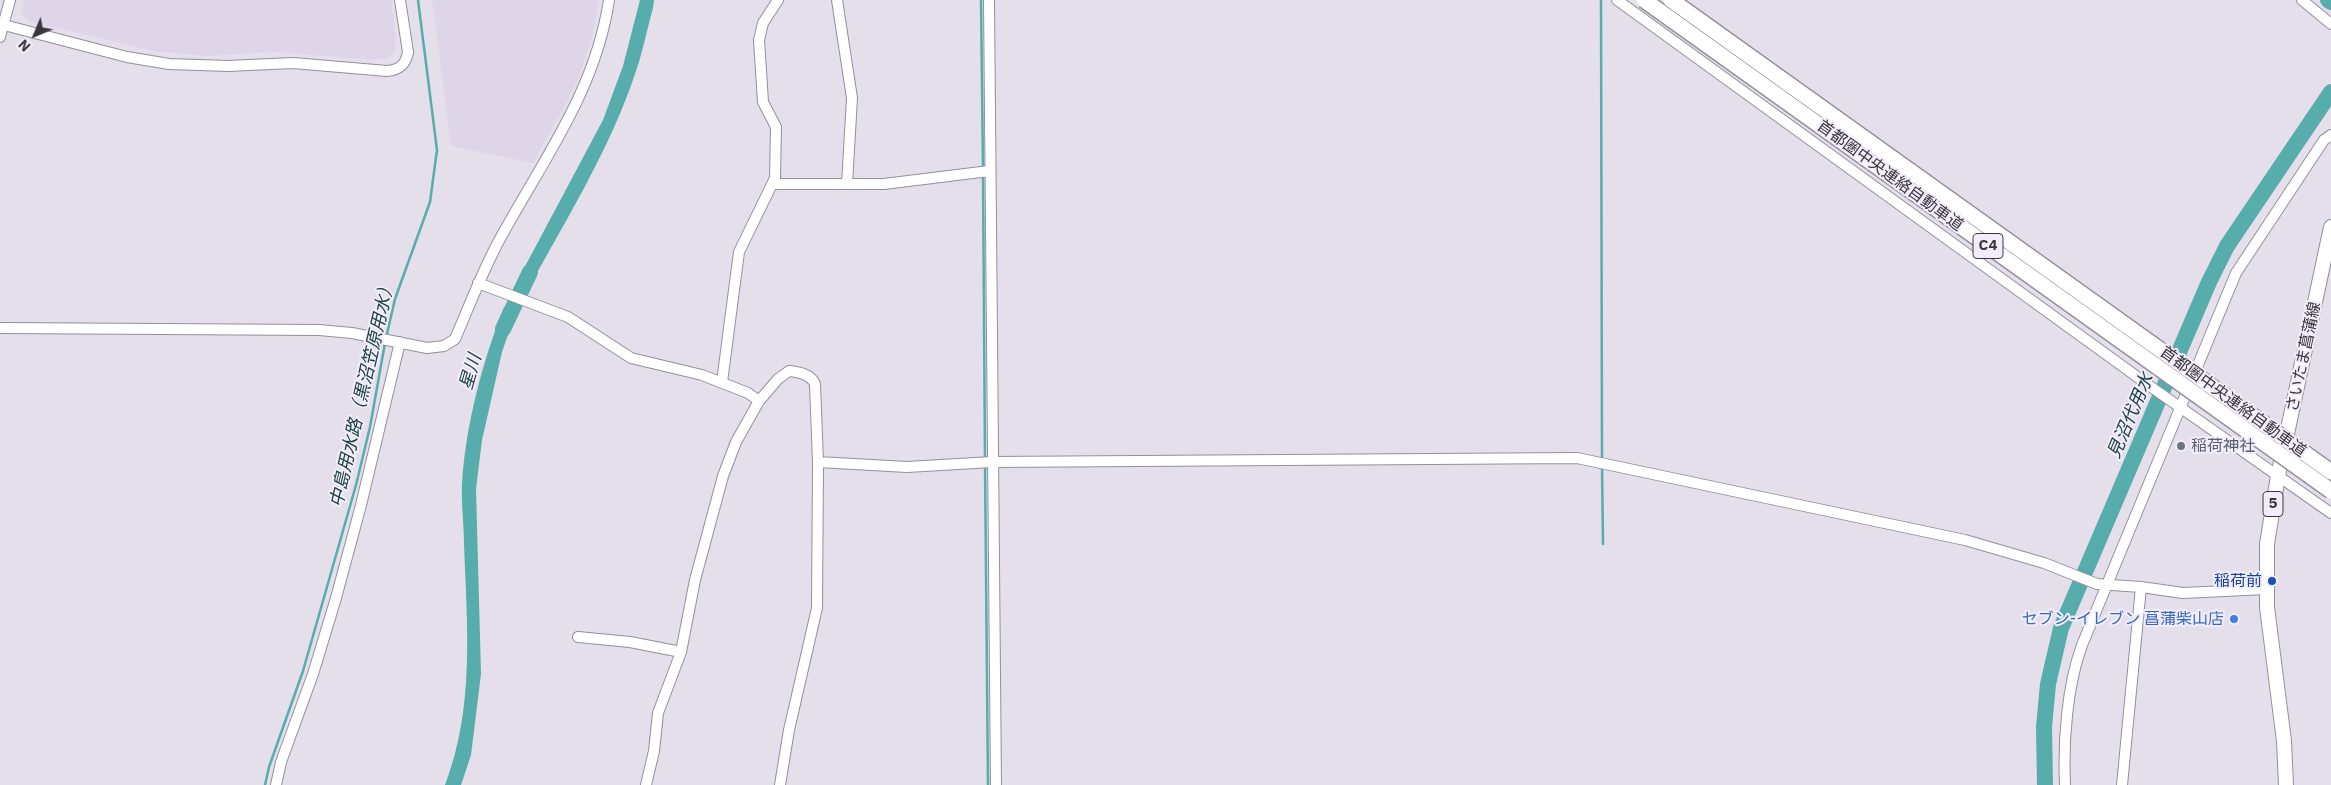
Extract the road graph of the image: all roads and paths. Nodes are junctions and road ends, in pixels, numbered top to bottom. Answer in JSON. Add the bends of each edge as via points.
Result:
{"nodes":[{"id":1,"x":10,"y":0,"type":"edge"},
{"id":2,"x":400,"y":0,"type":"edge"},
{"id":3,"x":609,"y":0,"type":"edge"},
{"id":4,"x":778,"y":0,"type":"edge"},
{"id":5,"x":837,"y":0,"type":"edge"},
{"id":6,"x":989,"y":0,"type":"edge"},
{"id":7,"x":1617,"y":0,"type":"edge"},
{"id":8,"x":1644,"y":0,"type":"edge"},
{"id":9,"x":1671,"y":0,"type":"edge"},
{"id":10,"x":2302,"y":0,"type":"edge"},
{"id":11,"x":2331,"y":24,"type":"edge"},
{"id":12,"x":4,"y":25,"type":"junction"},
{"id":13,"x":0,"y":37,"type":"edge"},
{"id":14,"x":2331,"y":136,"type":"edge"},
{"id":15,"x":989,"y":171,"type":"junction"},
{"id":16,"x":774,"y":184,"type":"junction"},
{"id":17,"x":847,"y":184,"type":"junction"},
{"id":18,"x":2331,"y":227,"type":"edge"},
{"id":19,"x":478,"y":283,"type":"junction"},
{"id":20,"x":0,"y":328,"type":"edge"},
{"id":21,"x":396,"y":342,"type":"junction"},
{"id":22,"x":722,"y":382,"type":"junction"},
{"id":23,"x":759,"y":401,"type":"junction"},
{"id":24,"x":2180,"y":406,"type":"junction"},
{"id":25,"x":818,"y":462,"type":"junction"},
{"id":26,"x":992,"y":462,"type":"junction"},
{"id":27,"x":2331,"y":472,"type":"edge"},
{"id":28,"x":2278,"y":476,"type":"junction"},
{"id":29,"x":2331,"y":491,"type":"edge"},
{"id":30,"x":2331,"y":513,"type":"edge"},
{"id":31,"x":2102,"y":585,"type":"junction"},
{"id":32,"x":2141,"y":587,"type":"junction"},
{"id":33,"x":2266,"y":589,"type":"junction"},
{"id":34,"x":578,"y":637,"type":"dead end"},
{"id":35,"x":681,"y":652,"type":"junction"},
{"id":36,"x":276,"y":785,"type":"edge"},
{"id":37,"x":646,"y":785,"type":"edge"},
{"id":38,"x":780,"y":785,"type":"edge"},
{"id":39,"x":996,"y":785,"type":"edge"},
{"id":40,"x":2065,"y":785,"type":"edge"},
{"id":41,"x":2122,"y":785,"type":"edge"},
{"id":42,"x":2286,"y":785,"type":"edge"}],
"edges":[{"from":1,"to":12,"type":"street"},
{"from":2,"to":12,"type":"street","via":[[408,52],[404,64],[394,70],[293,62],[228,66],[169,64],[127,57]]},
{"from":3,"to":19,"type":"street","via":[[592,69],[571,118],[506,228]]},
{"from":4,"to":16,"type":"street","via":[[763,23],[759,40],[763,102],[776,127]]},
{"from":5,"to":17,"type":"street","via":[[852,98]]},
{"from":6,"to":15,"type":"street"},
{"from":7,"to":24,"type":"street"},
{"from":8,"to":29,"type":"highway","name":"首都圏中央連絡自動車道","number":"C4","bridge":true},
{"from":9,"to":27,"type":"highway","name":"首都圏中央連絡自動車道","number":"C4","bridge":true},
{"from":10,"to":11,"type":"street"},
{"from":12,"to":13,"type":"street"},
{"from":14,"to":24,"type":"street","via":[[2324,140],[2236,273]]},
{"from":15,"to":17,"type":"street","via":[[884,184]]},
{"from":15,"to":26,"type":"street"},
{"from":16,"to":17,"type":"street"},
{"from":16,"to":22,"type":"street","via":[[738,252]]},
{"from":18,"to":28,"type":"main road","name":"さいたま菖蒲線","number":"5"},
{"from":19,"to":21,"type":"street","via":[[455,339],[450,343],[427,348]]},
{"from":19,"to":22,"type":"street","via":[[568,317],[631,358]]},
{"from":20,"to":21,"type":"street","via":[[319,330]]},
{"from":21,"to":36,"type":"street","via":[[361,505],[336,598]]},
{"from":22,"to":23,"type":"street"},
{"from":23,"to":25,"type":"street","via":[[789,371],[811,378],[817,397]]},
{"from":23,"to":35,"type":"street","via":[[722,476],[695,580]]},
{"from":24,"to":28,"type":"street"},
{"from":24,"to":31,"type":"street"},
{"from":25,"to":26,"type":"street","via":[[907,467]]},
{"from":25,"to":38,"type":"street","via":[[817,608],[788,730]]},
{"from":26,"to":31,"type":"street","via":[[1577,458],[1965,540],[2044,563]]},
{"from":26,"to":39,"type":"street"},
{"from":28,"to":30,"type":"street"},
{"from":28,"to":33,"type":"main road","name":"さいたま菖蒲線","number":"5","via":[[2267,544]]},
{"from":31,"to":32,"type":"street"},
{"from":31,"to":40,"type":"street","via":[[2078,656],[2066,723]]},
{"from":32,"to":33,"type":"street","via":[[2183,593]]},
{"from":32,"to":41,"type":"street"},
{"from":33,"to":42,"type":"main road","name":"さいたま菖蒲線","number":"5"},
{"from":34,"to":35,"type":"street","via":[[630,642]]},
{"from":35,"to":37,"type":"street","via":[[658,712]]}]}
